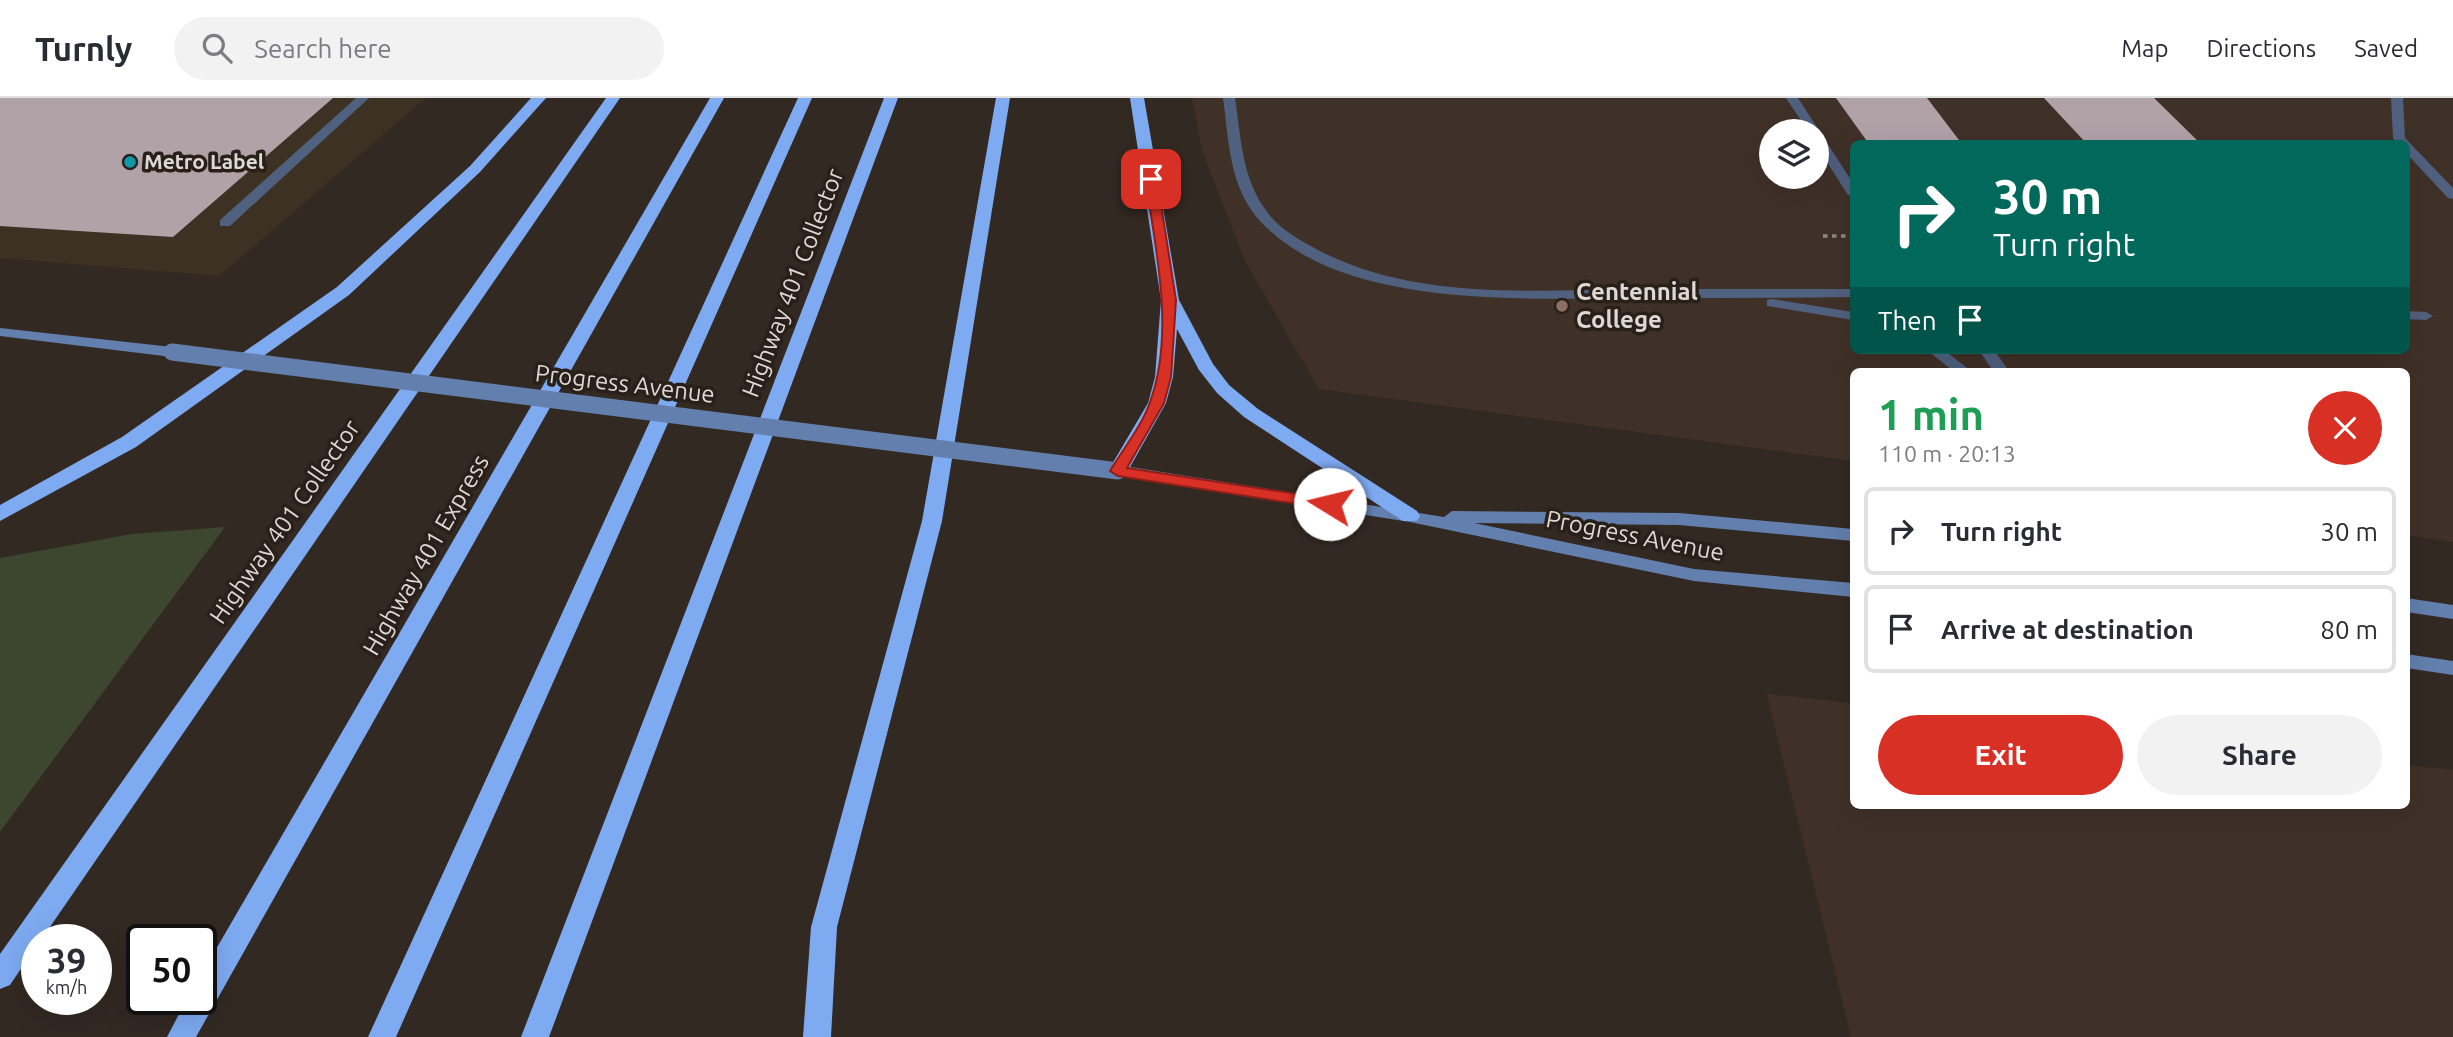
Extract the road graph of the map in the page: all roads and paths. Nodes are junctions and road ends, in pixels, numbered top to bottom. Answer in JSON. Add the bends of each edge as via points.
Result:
{"nodes":[{"id":1,"x":363,"y":98,"type":"edge"},
{"id":2,"x":539,"y":98,"type":"edge"},
{"id":3,"x":613,"y":98,"type":"edge"},
{"id":4,"x":717,"y":98,"type":"edge"},
{"id":5,"x":805,"y":98,"type":"edge"},
{"id":6,"x":891,"y":98,"type":"edge"},
{"id":7,"x":1003,"y":98,"type":"edge"},
{"id":8,"x":1137,"y":98,"type":"edge"},
{"id":9,"x":1229,"y":98,"type":"edge"},
{"id":10,"x":1792,"y":98,"type":"edge"},
{"id":11,"x":2397,"y":98,"type":"edge"},
{"id":12,"x":1806,"y":119,"type":"edge"},
{"id":13,"x":2401,"y":140,"type":"edge"},
{"id":14,"x":2410,"y":150,"type":"edge"},
{"id":15,"x":1829,"y":155,"type":"edge"},
{"id":16,"x":1850,"y":187,"type":"edge"},
{"id":17,"x":2453,"y":195,"type":"edge"},
{"id":18,"x":225,"y":223,"type":"dead end"},
{"id":19,"x":1823,"y":236,"type":"dead end"},
{"id":20,"x":1850,"y":236,"type":"edge"},
{"id":21,"x":1850,"y":293,"type":"edge"},
{"id":22,"x":1699,"y":295,"type":"junction"},
{"id":23,"x":1170,"y":300,"type":"junction"},
{"id":24,"x":1850,"y":315,"type":"edge"},
{"id":25,"x":2410,"y":315,"type":"edge"},
{"id":26,"x":2426,"y":316,"type":"dead end"},
{"id":27,"x":0,"y":332,"type":"edge"},
{"id":28,"x":1940,"y":354,"type":"edge"},
{"id":29,"x":1959,"y":368,"type":"edge"},
{"id":30,"x":1118,"y":471,"type":"junction"},
{"id":31,"x":0,"y":514,"type":"edge"},
{"id":32,"x":1410,"y":516,"type":"junction"},
{"id":33,"x":1849,"y":534,"type":"edge"},
{"id":34,"x":1850,"y":590,"type":"edge"},
{"id":35,"x":2410,"y":606,"type":"edge"},
{"id":36,"x":2453,"y":612,"type":"edge"},
{"id":37,"x":2410,"y":662,"type":"edge"},
{"id":38,"x":2453,"y":668,"type":"edge"},
{"id":39,"x":0,"y":976,"type":"edge"},
{"id":40,"x":181,"y":1037,"type":"edge"},
{"id":41,"x":382,"y":1037,"type":"edge"},
{"id":42,"x":536,"y":1037,"type":"edge"},
{"id":43,"x":817,"y":1037,"type":"edge"}],
"edges":[{"from":1,"to":18,"type":"lane"},
{"from":2,"to":31,"type":"highway","via":[[475,169],[343,291],[129,442]]},
{"from":3,"to":39,"type":"highway","name":"Highway 401 Collector"},
{"from":4,"to":40,"type":"highway","name":"Highway 401 Express"},
{"from":5,"to":41,"type":"highway"},
{"from":6,"to":42,"type":"highway","name":"Highway 401 Collector"},
{"from":7,"to":43,"type":"highway","via":[[932,521],[824,927]]},
{"from":8,"to":23,"type":"highway"},
{"from":9,"to":22,"type":"lane","via":[[1247,192],[1271,224],[1310,252],[1348,268],[1421,288],[1479,294]]},
{"from":10,"to":12,"type":"lane"},
{"from":11,"to":13,"type":"lane"},
{"from":14,"to":17,"type":"lane"},
{"from":15,"to":16,"type":"lane"},
{"from":19,"to":20,"type":"path"},
{"from":21,"to":22,"type":"lane"},
{"from":22,"to":24,"type":"lane"},
{"from":23,"to":30,"type":"highway","via":[[1164,377],[1157,403]]},
{"from":23,"to":32,"type":"highway","via":[[1205,366],[1223,389],[1251,413]]},
{"from":25,"to":26,"type":"lane"},
{"from":27,"to":30,"type":"main road","name":"Progress Avenue","bridge":true},
{"from":28,"to":29,"type":"lane"},
{"from":30,"to":32,"type":"main road","name":"Progress Avenue"},
{"from":32,"to":33,"type":"main road","name":"Progress Avenue","via":[[1679,519]]},
{"from":32,"to":34,"type":"main road","name":"Progress Avenue","via":[[1694,575]]},
{"from":35,"to":36,"type":"main road"},
{"from":37,"to":38,"type":"main road"}]}
